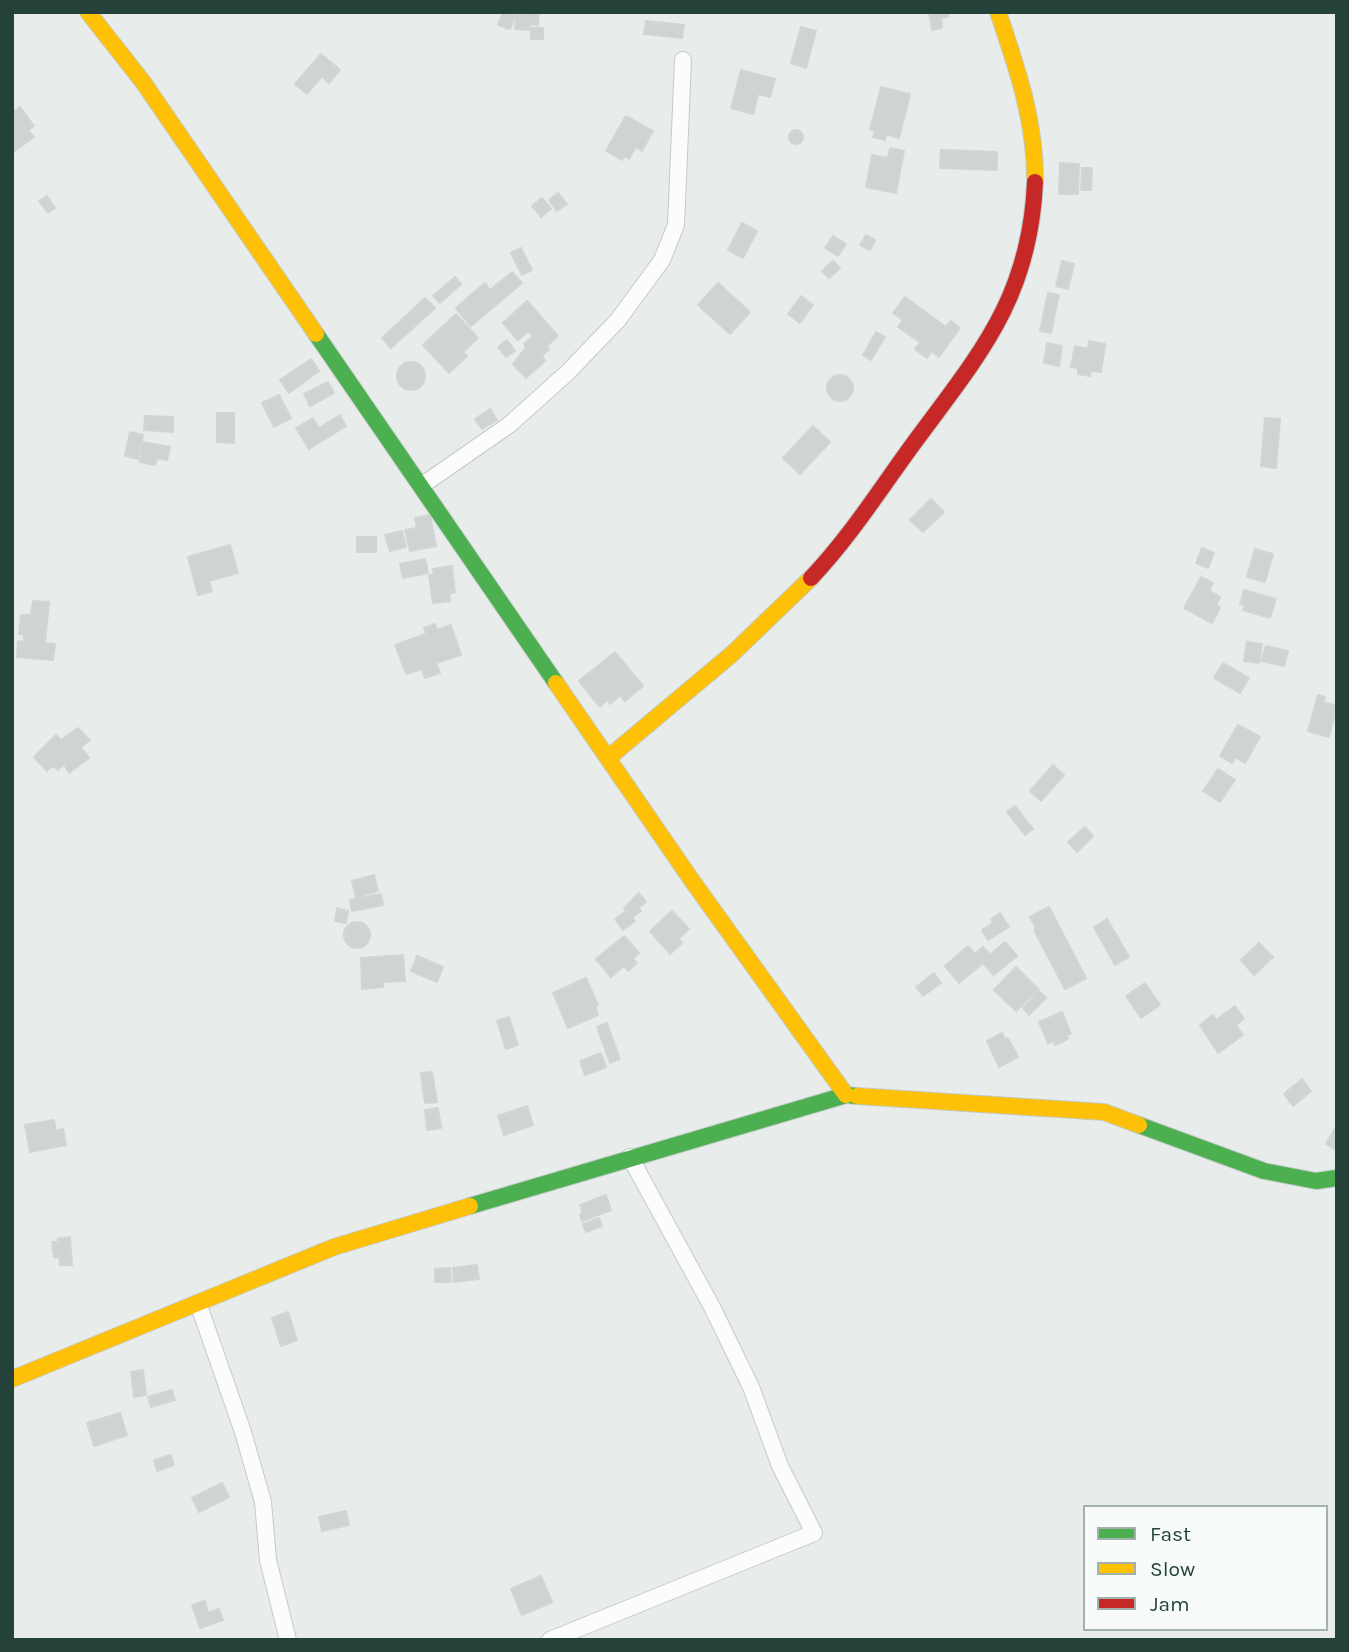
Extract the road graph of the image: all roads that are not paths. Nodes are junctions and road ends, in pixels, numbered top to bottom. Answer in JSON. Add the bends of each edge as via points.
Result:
{"nodes":[{"id":1,"x":88,"y":12,"type":"edge"},
{"id":2,"x":998,"y":12,"type":"edge"},
{"id":3,"x":683,"y":60,"type":"dead end"},
{"id":4,"x":421,"y":486,"type":"junction"},
{"id":5,"x":608,"y":758,"type":"junction"},
{"id":6,"x":846,"y":1095,"type":"junction"},
{"id":7,"x":630,"y":1157,"type":"junction"},
{"id":8,"x":1337,"y":1178,"type":"edge"},
{"id":9,"x":198,"y":1303,"type":"junction"},
{"id":10,"x":12,"y":1379,"type":"edge"},
{"id":11,"x":288,"y":1640,"type":"edge"},
{"id":12,"x":550,"y":1640,"type":"edge"}],
"edges":[{"from":1,"to":4,"type":"street","via":[[143,82]]},
{"from":2,"to":5,"type":"street","via":[[1032,132],[1034,176],[1027,243],[999,325],[887,482],[804,587]]},
{"from":3,"to":4,"type":"street","via":[[676,225],[663,260],[618,320],[567,373],[509,425]]},
{"from":4,"to":5,"type":"street"},
{"from":5,"to":6,"type":"street"},
{"from":6,"to":7,"type":"street"},
{"from":6,"to":8,"type":"street","via":[[1104,1112],[1264,1171],[1317,1181]]},
{"from":7,"to":9,"type":"street","via":[[334,1247]]},
{"from":7,"to":12,"type":"street","via":[[712,1307],[814,1533]]},
{"from":9,"to":10,"type":"street"},
{"from":9,"to":11,"type":"street","via":[[263,1502],[268,1560]]}]}
